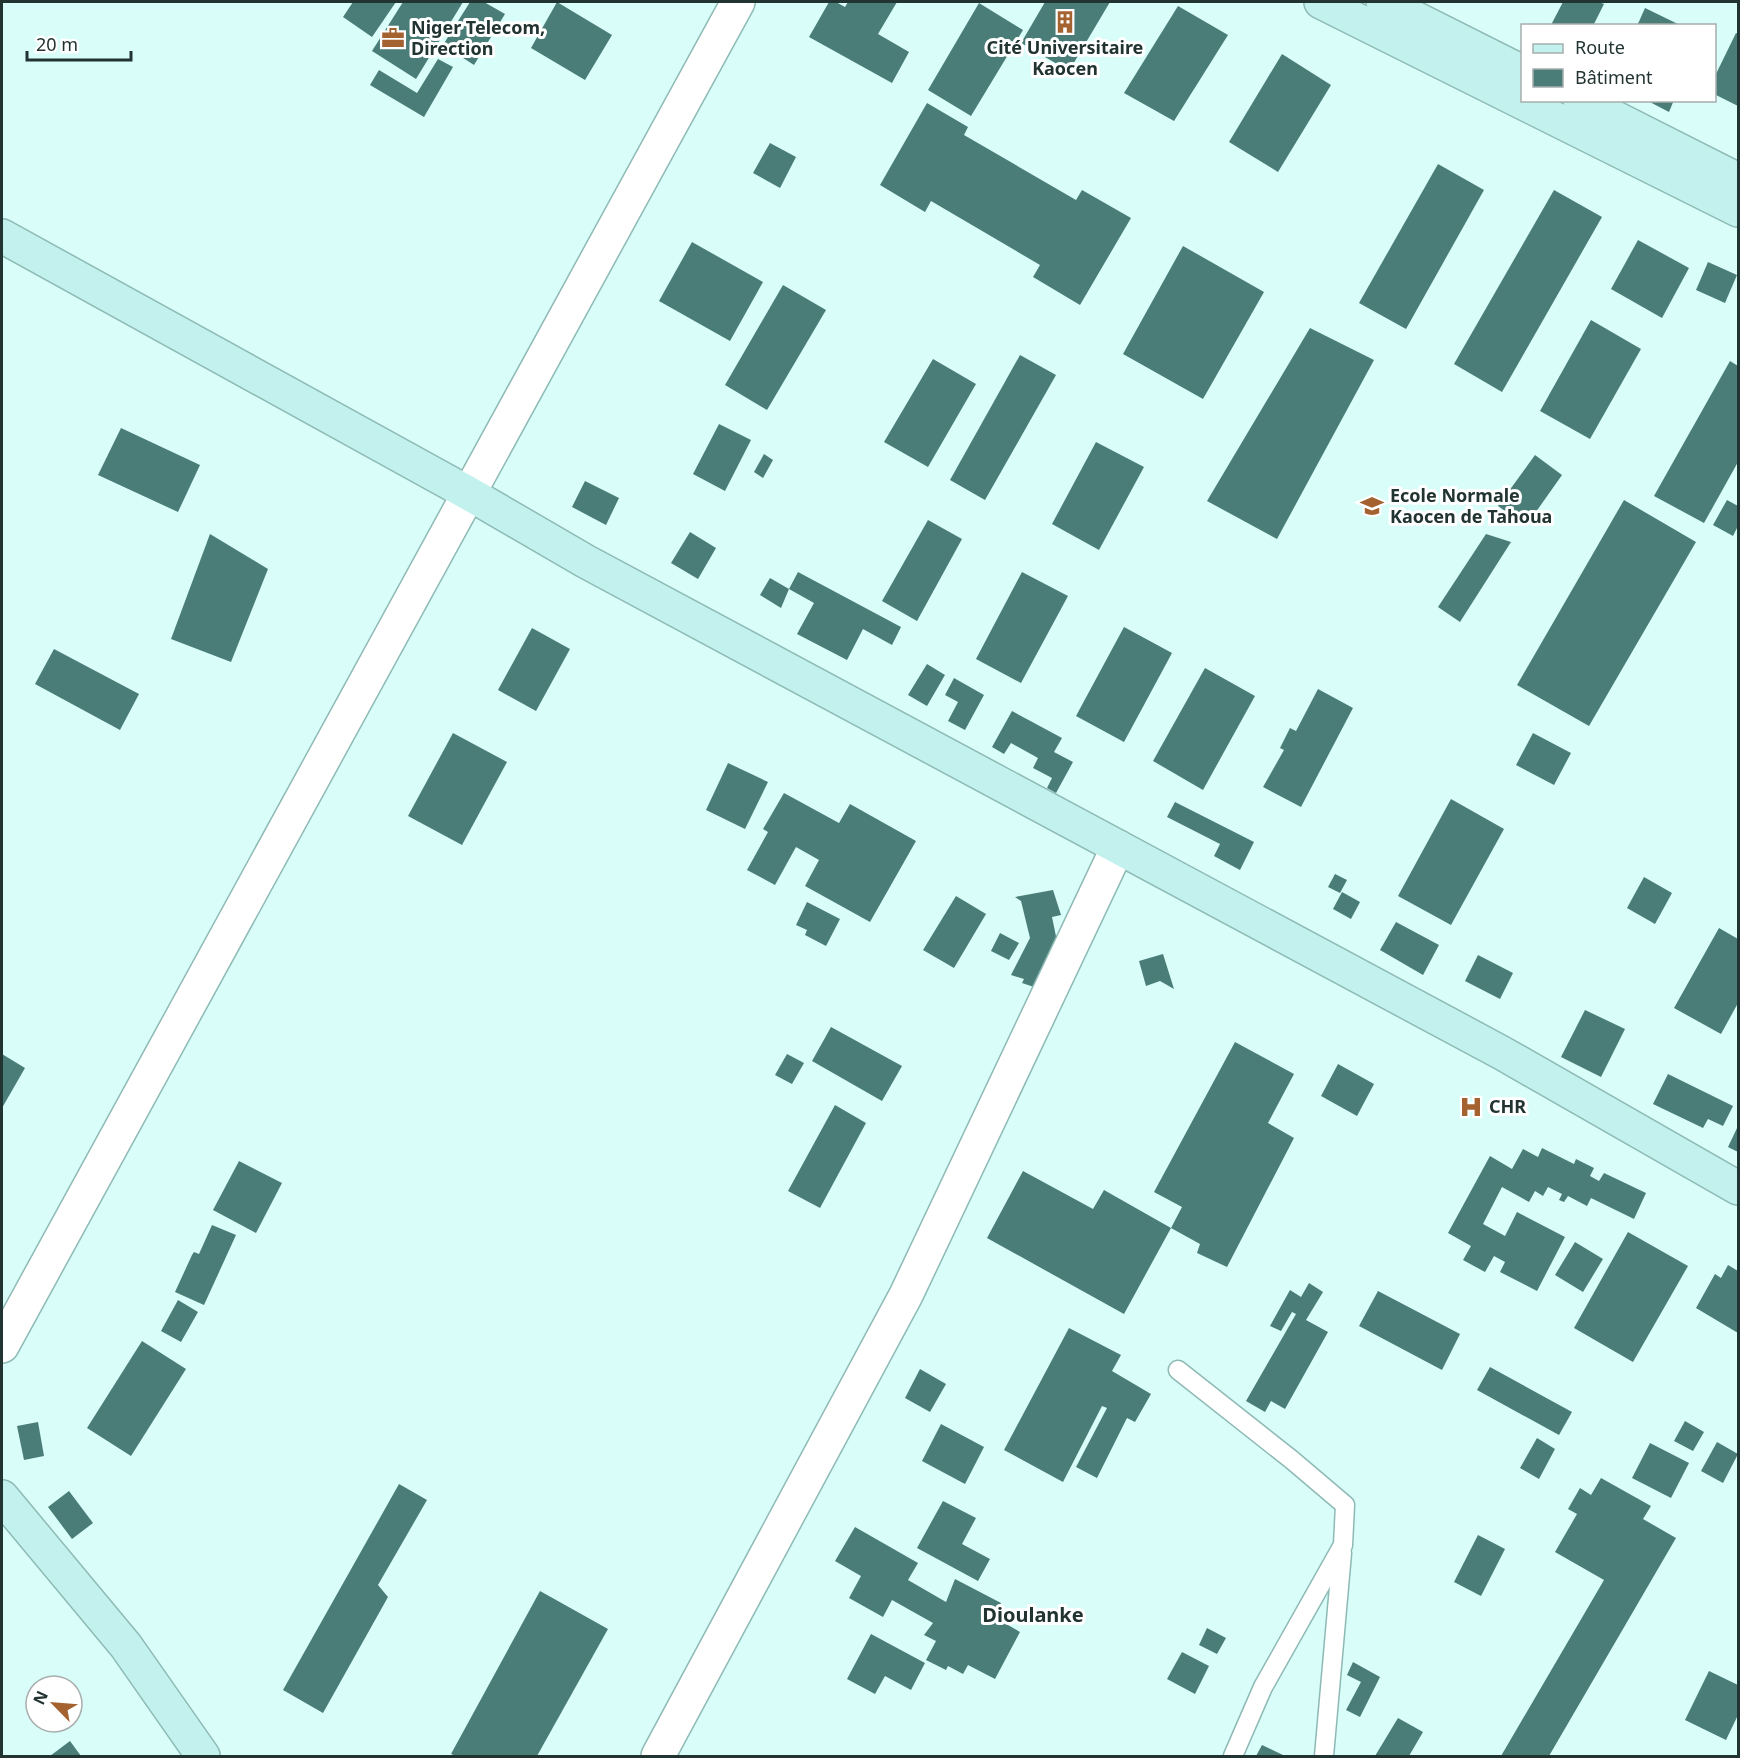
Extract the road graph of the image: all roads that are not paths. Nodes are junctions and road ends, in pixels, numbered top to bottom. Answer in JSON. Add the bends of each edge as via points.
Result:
{"nodes":[{"id":1,"x":738,"y":2,"type":"edge"},
{"id":2,"x":1321,"y":2,"type":"edge"},
{"id":3,"x":1383,"y":2,"type":"edge"},
{"id":4,"x":1521,"y":71,"type":"edge"},
{"id":5,"x":1521,"y":102,"type":"edge"},
{"id":6,"x":1521,"y":102,"type":"edge"},
{"id":7,"x":1584,"y":102,"type":"edge"},
{"id":8,"x":1738,"y":180,"type":"edge"},
{"id":9,"x":1738,"y":210,"type":"edge"},
{"id":10,"x":2,"y":236,"type":"edge"},
{"id":11,"x":468,"y":493,"type":"junction"},
{"id":12,"x":1118,"y":847,"type":"junction"},
{"id":13,"x":1738,"y":1188,"type":"edge"},
{"id":14,"x":2,"y":1346,"type":"edge"},
{"id":15,"x":1178,"y":1370,"type":"dead end"},
{"id":16,"x":2,"y":1497,"type":"edge"},
{"id":17,"x":1343,"y":1545,"type":"junction"},
{"id":18,"x":203,"y":1756,"type":"edge"},
{"id":19,"x":658,"y":1756,"type":"edge"},
{"id":20,"x":1233,"y":1756,"type":"edge"},
{"id":21,"x":1324,"y":1756,"type":"edge"}],
"edges":[{"from":1,"to":11,"type":"street"},
{"from":2,"to":5,"type":"street"},
{"from":3,"to":4,"type":"street"},
{"from":6,"to":9,"type":"street"},
{"from":7,"to":8,"type":"street"},
{"from":10,"to":11,"type":"street"},
{"from":11,"to":12,"type":"street","via":[[585,561]]},
{"from":11,"to":14,"type":"street"},
{"from":12,"to":13,"type":"street","via":[[1502,1053]]},
{"from":12,"to":19,"type":"street","via":[[906,1295]]},
{"from":15,"to":17,"type":"lane","via":[[1345,1505]]},
{"from":16,"to":18,"type":"street","via":[[126,1646]]},
{"from":17,"to":20,"type":"lane","via":[[1263,1687]]},
{"from":17,"to":21,"type":"lane"}]}
